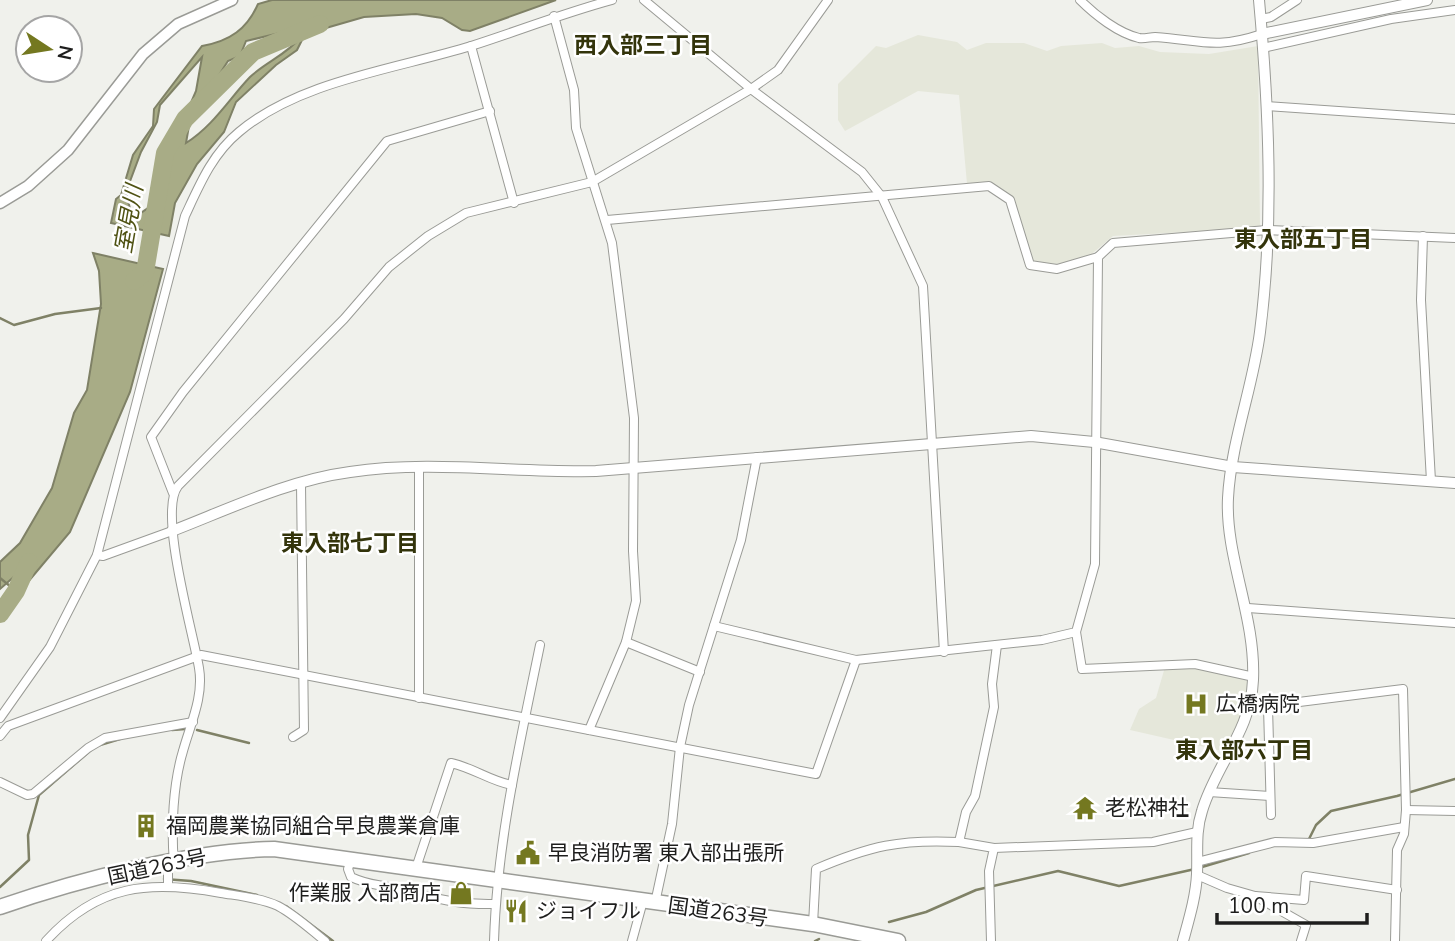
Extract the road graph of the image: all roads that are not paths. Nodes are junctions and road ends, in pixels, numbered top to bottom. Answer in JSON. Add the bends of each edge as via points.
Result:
{"nodes":[{"id":1,"x":232,"y":0,"type":"edge"},
{"id":2,"x":612,"y":0,"type":"edge"},
{"id":3,"x":644,"y":0,"type":"edge"},
{"id":4,"x":828,"y":0,"type":"edge"},
{"id":5,"x":1080,"y":0,"type":"edge"},
{"id":6,"x":1259,"y":0,"type":"edge"},
{"id":7,"x":1297,"y":0,"type":"edge"},
{"id":8,"x":1427,"y":0,"type":"edge"},
{"id":9,"x":1455,"y":10,"type":"edge"},
{"id":10,"x":554,"y":16,"type":"junction"},
{"id":11,"x":1261,"y":19,"type":"junction"},
{"id":12,"x":1262,"y":34,"type":"junction"},
{"id":13,"x":471,"y":46,"type":"junction"},
{"id":14,"x":1263,"y":48,"type":"junction"},
{"id":15,"x":751,"y":89,"type":"junction"},
{"id":16,"x":1267,"y":106,"type":"junction"},
{"id":17,"x":490,"y":111,"type":"junction"},
{"id":18,"x":1455,"y":119,"type":"edge"},
{"id":19,"x":592,"y":182,"type":"junction"},
{"id":20,"x":881,"y":197,"type":"junction"},
{"id":21,"x":514,"y":203,"type":"junction"},
{"id":22,"x":0,"y":204,"type":"edge"},
{"id":23,"x":607,"y":220,"type":"junction"},
{"id":24,"x":1267,"y":230,"type":"junction"},
{"id":25,"x":1423,"y":236,"type":"junction"},
{"id":26,"x":1455,"y":238,"type":"edge"},
{"id":27,"x":1098,"y":257,"type":"junction"},
{"id":28,"x":933,"y":442,"type":"junction"},
{"id":29,"x":1094,"y":442,"type":"junction"},
{"id":30,"x":757,"y":457,"type":"junction"},
{"id":31,"x":419,"y":467,"type":"junction"},
{"id":32,"x":1233,"y":467,"type":"junction"},
{"id":33,"x":634,"y":468,"type":"junction"},
{"id":34,"x":1431,"y":481,"type":"junction"},
{"id":35,"x":1455,"y":483,"type":"edge"},
{"id":36,"x":301,"y":484,"type":"junction"},
{"id":37,"x":173,"y":493,"type":"junction"},
{"id":38,"x":172,"y":531,"type":"junction"},
{"id":39,"x":97,"y":555,"type":"junction"},
{"id":40,"x":1248,"y":608,"type":"junction"},
{"id":41,"x":1455,"y":623,"type":"edge"},
{"id":42,"x":714,"y":626,"type":"junction"},
{"id":43,"x":1076,"y":632,"type":"junction"},
{"id":44,"x":626,"y":642,"type":"junction"},
{"id":45,"x":540,"y":645,"type":"dead end"},
{"id":46,"x":997,"y":646,"type":"junction"},
{"id":47,"x":944,"y":652,"type":"junction"},
{"id":48,"x":197,"y":657,"type":"junction"},
{"id":49,"x":856,"y":660,"type":"junction"},
{"id":50,"x":699,"y":672,"type":"junction"},
{"id":51,"x":303,"y":675,"type":"junction"},
{"id":52,"x":1254,"y":677,"type":"junction"},
{"id":53,"x":419,"y":698,"type":"junction"},
{"id":54,"x":1268,"y":707,"type":"junction"},
{"id":55,"x":1251,"y":708,"type":"junction"},
{"id":56,"x":0,"y":718,"type":"edge"},
{"id":57,"x":525,"y":718,"type":"junction"},
{"id":58,"x":193,"y":722,"type":"junction"},
{"id":59,"x":589,"y":730,"type":"junction"},
{"id":60,"x":0,"y":736,"type":"edge"},
{"id":61,"x":293,"y":737,"type":"dead end"},
{"id":62,"x":680,"y":747,"type":"junction"},
{"id":63,"x":0,"y":782,"type":"edge"},
{"id":64,"x":512,"y":785,"type":"junction"},
{"id":65,"x":1209,"y":792,"type":"junction"},
{"id":66,"x":1270,"y":796,"type":"junction"},
{"id":67,"x":1406,"y":807,"type":"junction"},
{"id":68,"x":1455,"y":811,"type":"edge"},
{"id":69,"x":1271,"y":815,"type":"dead end"},
{"id":70,"x":1404,"y":827,"type":"junction"},
{"id":71,"x":1197,"y":832,"type":"junction"},
{"id":72,"x":959,"y":842,"type":"junction"},
{"id":73,"x":994,"y":848,"type":"junction"},
{"id":74,"x":351,"y":860,"type":"junction"},
{"id":75,"x":170,"y":867,"type":"junction"},
{"id":76,"x":416,"y":868,"type":"junction"},
{"id":77,"x":1197,"y":868,"type":"junction"},
{"id":78,"x":497,"y":880,"type":"junction"},
{"id":79,"x":168,"y":884,"type":"junction"},
{"id":80,"x":1397,"y":890,"type":"junction"},
{"id":81,"x":1255,"y":896,"type":"junction"},
{"id":82,"x":649,"y":902,"type":"junction"},
{"id":83,"x":495,"y":904,"type":"junction"},
{"id":84,"x":0,"y":907,"type":"edge"},
{"id":85,"x":813,"y":924,"type":"junction"},
{"id":86,"x":46,"y":941,"type":"edge"},
{"id":87,"x":325,"y":941,"type":"edge"},
{"id":88,"x":494,"y":941,"type":"edge"},
{"id":89,"x":632,"y":941,"type":"edge"},
{"id":90,"x":898,"y":941,"type":"edge"},
{"id":91,"x":991,"y":941,"type":"edge"},
{"id":92,"x":1183,"y":941,"type":"edge"},
{"id":93,"x":1301,"y":941,"type":"edge"},
{"id":94,"x":1395,"y":941,"type":"edge"}],
"edges":[{"from":1,"to":22,"type":"main road","via":[[178,24],[143,54],[68,150],[29,186]]},
{"from":2,"to":10,"type":"street"},
{"from":3,"to":15,"type":"street"},
{"from":4,"to":15,"type":"street","via":[[778,70]]},
{"from":5,"to":12,"type":"street","via":[[1106,22],[1139,38],[1202,45],[1238,42]]},
{"from":6,"to":11,"type":"street"},
{"from":7,"to":11,"type":"street"},
{"from":8,"to":12,"type":"street"},
{"from":9,"to":14,"type":"street","via":[[1391,19]]},
{"from":10,"to":13,"type":"street"},
{"from":10,"to":19,"type":"street","via":[[574,90],[576,128]]},
{"from":11,"to":12,"type":"street"},
{"from":12,"to":14,"type":"street"},
{"from":13,"to":17,"type":"street"},
{"from":13,"to":39,"type":"street","via":[[290,99],[247,125],[219,153],[185,216]]},
{"from":14,"to":16,"type":"street"},
{"from":15,"to":19,"type":"street"},
{"from":15,"to":20,"type":"street","via":[[862,172]]},
{"from":16,"to":18,"type":"street"},
{"from":16,"to":24,"type":"street"},
{"from":17,"to":21,"type":"street"},
{"from":17,"to":37,"type":"street","via":[[387,141],[151,437]]},
{"from":19,"to":21,"type":"street"},
{"from":19,"to":23,"type":"street"},
{"from":20,"to":23,"type":"street"},
{"from":20,"to":27,"type":"street","via":[[989,186],[1010,201],[1030,265],[1057,269]]},
{"from":20,"to":28,"type":"street","via":[[923,286]]},
{"from":21,"to":37,"type":"street","via":[[453,219],[403,255]]},
{"from":23,"to":33,"type":"street","via":[[634,418]]},
{"from":24,"to":25,"type":"street"},
{"from":24,"to":27,"type":"street","via":[[1113,243]]},
{"from":24,"to":32,"type":"street","via":[[1260,332]]},
{"from":25,"to":26,"type":"street"},
{"from":25,"to":34,"type":"street","via":[[1421,300]]},
{"from":27,"to":29,"type":"street"},
{"from":28,"to":29,"type":"street","via":[[1031,436]]},
{"from":28,"to":30,"type":"street"},
{"from":28,"to":47,"type":"street"},
{"from":29,"to":32,"type":"street"},
{"from":29,"to":43,"type":"street","via":[[1095,564]]},
{"from":30,"to":33,"type":"street"},
{"from":30,"to":42,"type":"street","via":[[741,540]]},
{"from":31,"to":33,"type":"street","via":[[547,472]]},
{"from":31,"to":36,"type":"street","via":[[347,472]]},
{"from":31,"to":53,"type":"street"},
{"from":32,"to":34,"type":"street"},
{"from":32,"to":40,"type":"street","via":[[1228,528]]},
{"from":33,"to":44,"type":"street","via":[[636,601]]},
{"from":34,"to":35,"type":"street"},
{"from":36,"to":38,"type":"street"},
{"from":36,"to":51,"type":"street"},
{"from":37,"to":38,"type":"street"},
{"from":38,"to":39,"type":"street"},
{"from":38,"to":48,"type":"street"},
{"from":39,"to":56,"type":"street","via":[[50,647]]},
{"from":40,"to":41,"type":"street"},
{"from":40,"to":52,"type":"street"},
{"from":42,"to":49,"type":"street"},
{"from":42,"to":50,"type":"street"},
{"from":43,"to":46,"type":"street"},
{"from":43,"to":52,"type":"street","via":[[1082,669],[1195,664]]},
{"from":44,"to":50,"type":"street"},
{"from":44,"to":59,"type":"street"},
{"from":45,"to":57,"type":"street"},
{"from":46,"to":47,"type":"street"},
{"from":46,"to":72,"type":"street","via":[[994,707],[975,796],[965,812]]},
{"from":47,"to":49,"type":"street"},
{"from":48,"to":51,"type":"street"},
{"from":48,"to":58,"type":"street","via":[[199,692]]},
{"from":48,"to":60,"type":"street","via":[[8,726]]},
{"from":49,"to":62,"type":"street","via":[[816,774]]},
{"from":50,"to":62,"type":"street"},
{"from":51,"to":53,"type":"street"},
{"from":51,"to":61,"type":"street","via":[[304,730]]},
{"from":52,"to":55,"type":"street"},
{"from":53,"to":57,"type":"street"},
{"from":54,"to":55,"type":"street"},
{"from":54,"to":66,"type":"street"},
{"from":54,"to":67,"type":"street","via":[[1403,689]]},
{"from":55,"to":65,"type":"street"},
{"from":57,"to":59,"type":"street"},
{"from":57,"to":64,"type":"street"},
{"from":58,"to":63,"type":"street","via":[[105,738],[33,794]]},
{"from":58,"to":75,"type":"street","via":[[178,774]]},
{"from":59,"to":62,"type":"street"},
{"from":62,"to":82,"type":"street","via":[[672,824]]},
{"from":64,"to":76,"type":"street","via":[[451,763]]},
{"from":64,"to":78,"type":"street"},
{"from":65,"to":66,"type":"street"},
{"from":65,"to":71,"type":"street"},
{"from":66,"to":69,"type":"street"},
{"from":67,"to":68,"type":"street"},
{"from":67,"to":70,"type":"street"},
{"from":70,"to":77,"type":"street","via":[[1308,842],[1275,842]]},
{"from":70,"to":80,"type":"street","via":[[1397,850]]},
{"from":71,"to":73,"type":"street","via":[[1153,842]]},
{"from":71,"to":77,"type":"street"},
{"from":72,"to":73,"type":"street"},
{"from":72,"to":85,"type":"street","via":[[882,844],[816,869]]},
{"from":73,"to":91,"type":"street","via":[[989,883]]},
{"from":74,"to":75,"type":"highway","name":"国道263号","via":[[249,849]]},
{"from":74,"to":76,"type":"highway","name":"国道263号"},
{"from":74,"to":83,"type":"street","via":[[351,877],[370,886],[458,905]]},
{"from":75,"to":79,"type":"street"},
{"from":75,"to":84,"type":"highway","name":"国道263号","via":[[85,882]]},
{"from":76,"to":78,"type":"highway","name":"国道263号"},
{"from":77,"to":81,"type":"street","via":[[1227,888]]},
{"from":77,"to":92,"type":"street"},
{"from":78,"to":82,"type":"highway","name":"国道263号"},
{"from":78,"to":83,"type":"street"},
{"from":79,"to":86,"type":"street","via":[[97,900]]},
{"from":79,"to":87,"type":"street","via":[[276,906]]},
{"from":80,"to":81,"type":"street","via":[[1306,876],[1304,900]]},
{"from":80,"to":94,"type":"street"},
{"from":81,"to":93,"type":"street","via":[[1306,925]]},
{"from":82,"to":85,"type":"highway","name":"国道263号"},
{"from":82,"to":89,"type":"street"},
{"from":83,"to":88,"type":"street"},
{"from":85,"to":90,"type":"highway","name":"国道263号"}]}
